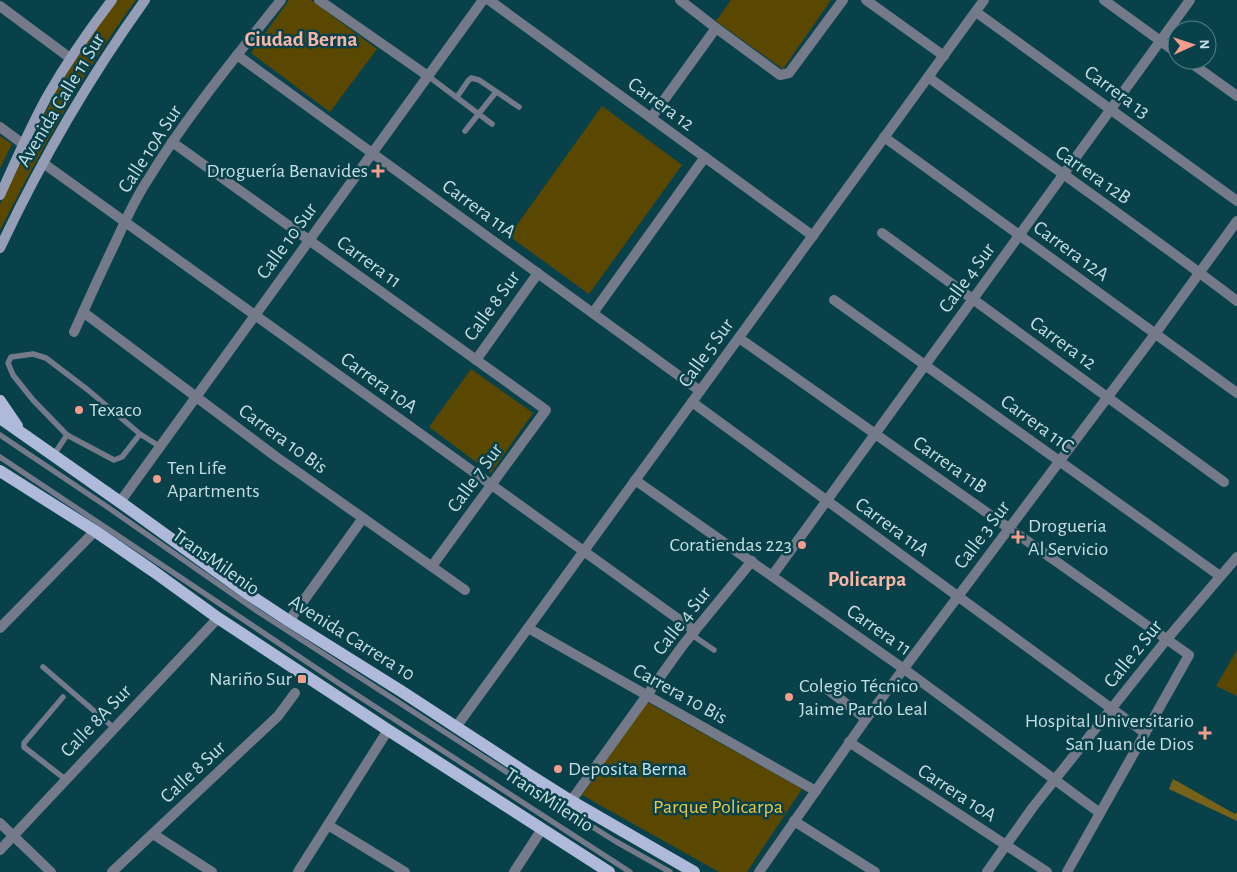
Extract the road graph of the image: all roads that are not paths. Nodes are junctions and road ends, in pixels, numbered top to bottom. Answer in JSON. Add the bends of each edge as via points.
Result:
{"nodes":[{"id":1,"x":112,"y":0,"type":"edge"},
{"id":2,"x":145,"y":0,"type":"edge"},
{"id":3,"x":281,"y":0,"type":"edge"},
{"id":4,"x":319,"y":0,"type":"edge"},
{"id":5,"x":483,"y":0,"type":"edge"},
{"id":6,"x":489,"y":0,"type":"edge"},
{"id":7,"x":680,"y":0,"type":"edge"},
{"id":8,"x":843,"y":0,"type":"edge"},
{"id":9,"x":866,"y":0,"type":"edge"},
{"id":10,"x":984,"y":0,"type":"edge"},
{"id":11,"x":1104,"y":0,"type":"edge"},
{"id":12,"x":1190,"y":0,"type":"edge"},
{"id":13,"x":0,"y":6,"type":"edge"},
{"id":14,"x":976,"y":12,"type":"junction"},
{"id":15,"x":716,"y":28,"type":"junction"},
{"id":16,"x":1161,"y":41,"type":"junction"},
{"id":17,"x":1167,"y":46,"type":"edge"},
{"id":18,"x":237,"y":56,"type":"junction"},
{"id":19,"x":944,"y":56,"type":"junction"},
{"id":20,"x":70,"y":58,"type":"junction"},
{"id":21,"x":1201,"y":70,"type":"edge"},
{"id":22,"x":428,"y":76,"type":"junction"},
{"id":23,"x":928,"y":77,"type":"junction"},
{"id":24,"x":496,"y":92,"type":"junction"},
{"id":25,"x":1237,"y":96,"type":"edge"},
{"id":26,"x":457,"y":97,"type":"junction"},
{"id":27,"x":520,"y":107,"type":"dead end"},
{"id":28,"x":1111,"y":110,"type":"junction"},
{"id":29,"x":480,"y":114,"type":"junction"},
{"id":30,"x":651,"y":118,"type":"junction"},
{"id":31,"x":492,"y":124,"type":"dead end"},
{"id":32,"x":0,"y":127,"type":"edge"},
{"id":33,"x":465,"y":131,"type":"dead end"},
{"id":34,"x":884,"y":137,"type":"junction"},
{"id":35,"x":172,"y":142,"type":"junction"},
{"id":36,"x":23,"y":144,"type":"junction"},
{"id":37,"x":372,"y":153,"type":"junction"},
{"id":38,"x":705,"y":157,"type":"junction"},
{"id":39,"x":42,"y":163,"type":"junction"},
{"id":40,"x":1063,"y":175,"type":"junction"},
{"id":41,"x":0,"y":194,"type":"edge"},
{"id":42,"x":1237,"y":201,"type":"edge"},
{"id":43,"x":1237,"y":221,"type":"edge"},
{"id":44,"x":125,"y":222,"type":"junction"},
{"id":45,"x":882,"y":233,"type":"dead end"},
{"id":46,"x":1020,"y":235,"type":"junction"},
{"id":47,"x":813,"y":236,"type":"junction"},
{"id":48,"x":309,"y":240,"type":"junction"},
{"id":49,"x":0,"y":248,"type":"edge"},
{"id":50,"x":1199,"y":272,"type":"junction"},
{"id":51,"x":538,"y":273,"type":"junction"},
{"id":52,"x":973,"y":299,"type":"junction"},
{"id":53,"x":834,"y":300,"type":"dead end"},
{"id":54,"x":1237,"y":301,"type":"edge"},
{"id":55,"x":83,"y":312,"type":"junction"},
{"id":56,"x":592,"y":313,"type":"junction"},
{"id":57,"x":255,"y":315,"type":"junction"},
{"id":58,"x":74,"y":332,"type":"dead end"},
{"id":59,"x":1156,"y":334,"type":"junction"},
{"id":60,"x":739,"y":338,"type":"junction"},
{"id":61,"x":476,"y":360,"type":"junction"},
{"id":62,"x":925,"y":365,"type":"junction"},
{"id":63,"x":700,"y":391,"type":"junction"},
{"id":64,"x":1237,"y":393,"type":"edge"},
{"id":65,"x":196,"y":397,"type":"junction"},
{"id":66,"x":1108,"y":397,"type":"junction"},
{"id":67,"x":0,"y":401,"type":"edge"},
{"id":68,"x":692,"y":402,"type":"junction"},
{"id":69,"x":546,"y":410,"type":"joint"},
{"id":70,"x":0,"y":418,"type":"edge"},
{"id":71,"x":22,"y":434,"type":"junction"},
{"id":72,"x":140,"y":434,"type":"junction"},
{"id":73,"x":875,"y":434,"type":"junction"},
{"id":74,"x":0,"y":435,"type":"edge"},
{"id":75,"x":67,"y":435,"type":"junction"},
{"id":76,"x":159,"y":446,"type":"junction"},
{"id":77,"x":53,"y":456,"type":"junction"},
{"id":78,"x":0,"y":457,"type":"edge"},
{"id":79,"x":1060,"y":461,"type":"junction"},
{"id":80,"x":0,"y":471,"type":"edge"},
{"id":81,"x":0,"y":478,"type":"edge"},
{"id":82,"x":635,"y":480,"type":"junction"},
{"id":83,"x":15,"y":481,"type":"junction"},
{"id":84,"x":1224,"y":482,"type":"dead end"},
{"id":85,"x":492,"y":485,"type":"junction"},
{"id":86,"x":827,"y":501,"type":"junction"},
{"id":87,"x":120,"y":502,"type":"junction"},
{"id":88,"x":362,"y":518,"type":"junction"},
{"id":89,"x":1009,"y":528,"type":"junction"},
{"id":90,"x":94,"y":531,"type":"junction"},
{"id":91,"x":584,"y":551,"type":"junction"},
{"id":92,"x":1237,"y":557,"type":"edge"},
{"id":93,"x":752,"y":562,"type":"junction"},
{"id":94,"x":432,"y":566,"type":"junction"},
{"id":95,"x":772,"y":576,"type":"junction"},
{"id":96,"x":1220,"y":576,"type":"junction"},
{"id":97,"x":465,"y":590,"type":"dead end"},
{"id":98,"x":958,"y":597,"type":"junction"},
{"id":99,"x":218,"y":618,"type":"junction"},
{"id":100,"x":289,"y":621,"type":"junction"},
{"id":101,"x":0,"y":628,"type":"edge"},
{"id":102,"x":528,"y":628,"type":"junction"},
{"id":103,"x":693,"y":633,"type":"junction"},
{"id":104,"x":1167,"y":639,"type":"junction"},
{"id":105,"x":714,"y":650,"type":"dead end"},
{"id":106,"x":43,"y":667,"type":"dead end"},
{"id":107,"x":904,"y":669,"type":"junction"},
{"id":108,"x":827,"y":689,"type":"dead end"},
{"id":109,"x":295,"y":694,"type":"dead end"},
{"id":110,"x":647,"y":696,"type":"junction"},
{"id":111,"x":63,"y":697,"type":"dead end"},
{"id":112,"x":1111,"y":709,"type":"junction"},
{"id":113,"x":866,"y":719,"type":"junction"},
{"id":114,"x":456,"y":727,"type":"junction"},
{"id":115,"x":114,"y":728,"type":"junction"},
{"id":116,"x":388,"y":730,"type":"junction"},
{"id":117,"x":1145,"y":734,"type":"junction"},
{"id":118,"x":849,"y":742,"type":"junction"},
{"id":119,"x":65,"y":779,"type":"junction"},
{"id":120,"x":1055,"y":780,"type":"junction"},
{"id":121,"x":816,"y":791,"type":"junction"},
{"id":122,"x":571,"y":800,"type":"junction"},
{"id":123,"x":1100,"y":813,"type":"junction"},
{"id":124,"x":794,"y":821,"type":"junction"},
{"id":125,"x":0,"y":823,"type":"edge"},
{"id":126,"x":328,"y":825,"type":"junction"},
{"id":127,"x":542,"y":829,"type":"junction"},
{"id":128,"x":152,"y":834,"type":"junction"},
{"id":129,"x":13,"y":836,"type":"junction"},
{"id":130,"x":1006,"y":845,"type":"junction"},
{"id":131,"x":0,"y":850,"type":"edge"},
{"id":132,"x":51,"y":872,"type":"edge"},
{"id":133,"x":112,"y":872,"type":"edge"},
{"id":134,"x":212,"y":872,"type":"edge"},
{"id":135,"x":298,"y":872,"type":"edge"},
{"id":136,"x":405,"y":872,"type":"edge"},
{"id":137,"x":514,"y":872,"type":"edge"},
{"id":138,"x":609,"y":872,"type":"edge"},
{"id":139,"x":630,"y":872,"type":"edge"},
{"id":140,"x":670,"y":872,"type":"edge"},
{"id":141,"x":694,"y":872,"type":"edge"},
{"id":142,"x":759,"y":872,"type":"edge"},
{"id":143,"x":875,"y":872,"type":"edge"},
{"id":144,"x":987,"y":872,"type":"edge"},
{"id":145,"x":1047,"y":872,"type":"edge"},
{"id":146,"x":1067,"y":872,"type":"edge"}],
"edges":[{"from":1,"to":20,"type":"main road","name":"Avenida Calle 11 Sur"},
{"from":2,"to":39,"type":"main road","name":"Avenida Calle 11 Sur","via":[[72,110]]},
{"from":3,"to":18,"type":"street","name":"Calle 10A Sur"},
{"from":4,"to":22,"type":"street"},
{"from":5,"to":22,"type":"street","name":"Calle 10 Sur"},
{"from":6,"to":30,"type":"street","name":"Carrera 12"},
{"from":7,"to":15,"type":"street"},
{"from":8,"to":15,"type":"street","via":[[789,73],[780,75]]},
{"from":9,"to":19,"type":"street"},
{"from":10,"to":14,"type":"street","name":"Calle 5 Sur"},
{"from":11,"to":16,"type":"street"},
{"from":12,"to":16,"type":"street","name":"Calle 4 Sur"},
{"from":13,"to":20,"type":"street"},
{"from":14,"to":19,"type":"street","name":"Calle 5 Sur"},
{"from":14,"to":28,"type":"street","name":"Carrera 13"},
{"from":15,"to":30,"type":"street"},
{"from":16,"to":17,"type":"street"},
{"from":16,"to":28,"type":"street","name":"Calle 4 Sur"},
{"from":18,"to":35,"type":"street","name":"Calle 10A Sur"},
{"from":18,"to":37,"type":"street","name":"Carrera 11A"},
{"from":19,"to":23,"type":"street","name":"Calle 5 Sur"},
{"from":20,"to":36,"type":"main road","name":"Avenida Calle 11 Sur"},
{"from":21,"to":25,"type":"street"},
{"from":22,"to":26,"type":"lane"},
{"from":22,"to":37,"type":"street","name":"Calle 10 Sur"},
{"from":23,"to":34,"type":"street","name":"Calle 5 Sur"},
{"from":23,"to":40,"type":"street","name":"Carrera 12B"},
{"from":24,"to":26,"type":"lane","via":[[471,78]]},
{"from":24,"to":27,"type":"lane"},
{"from":24,"to":29,"type":"lane"},
{"from":26,"to":29,"type":"lane"},
{"from":28,"to":40,"type":"street","name":"Calle 4 Sur"},
{"from":28,"to":42,"type":"street","name":"Carrera 13"},
{"from":29,"to":31,"type":"lane"},
{"from":29,"to":33,"type":"lane"},
{"from":30,"to":38,"type":"street","name":"Carrera 12"},
{"from":32,"to":36,"type":"street"},
{"from":34,"to":46,"type":"street","name":"Carrera 12A"},
{"from":34,"to":47,"type":"street","name":"Calle 5 Sur"},
{"from":35,"to":44,"type":"street","name":"Calle 10A Sur"},
{"from":35,"to":48,"type":"street","name":"Carrera 11"},
{"from":36,"to":41,"type":"main road","name":"Avenida Calle 11 Sur"},
{"from":37,"to":48,"type":"street","name":"Calle 10 Sur"},
{"from":37,"to":51,"type":"street","name":"Carrera 11A"},
{"from":38,"to":47,"type":"street","name":"Carrera 12"},
{"from":38,"to":56,"type":"street"},
{"from":39,"to":44,"type":"street","name":"Carrera 10A"},
{"from":39,"to":49,"type":"main road","name":"Avenida Calle 11 Sur"},
{"from":40,"to":46,"type":"street","name":"Calle 4 Sur"},
{"from":40,"to":50,"type":"street","name":"Carrera 12B"},
{"from":43,"to":50,"type":"street","name":"Calle 3 Sur"},
{"from":44,"to":55,"type":"street","name":"Calle 10A Sur"},
{"from":44,"to":57,"type":"street","name":"Carrera 10A"},
{"from":45,"to":52,"type":"street","name":"Carrera 12"},
{"from":46,"to":52,"type":"street","name":"Calle 4 Sur"},
{"from":46,"to":59,"type":"street","name":"Carrera 12A"},
{"from":47,"to":60,"type":"street","name":"Calle 5 Sur"},
{"from":48,"to":57,"type":"street","name":"Calle 10 Sur"},
{"from":48,"to":61,"type":"street","name":"Carrera 11"},
{"from":50,"to":54,"type":"street","name":"Carrera 12B"},
{"from":50,"to":59,"type":"street","name":"Calle 3 Sur"},
{"from":51,"to":56,"type":"street","name":"Carrera 11A"},
{"from":51,"to":61,"type":"street","name":"Calle 8 Sur"},
{"from":52,"to":62,"type":"street","name":"Calle 4 Sur"},
{"from":52,"to":66,"type":"street","name":"Carrera 12"},
{"from":53,"to":62,"type":"street","name":"Carrera 11C"},
{"from":55,"to":58,"type":"street","name":"Calle 10A Sur"},
{"from":55,"to":65,"type":"street","name":"Carrera 10 Bis"},
{"from":56,"to":63,"type":"street","name":"Carrera 11A"},
{"from":57,"to":65,"type":"street","name":"Calle 10 Sur"},
{"from":57,"to":85,"type":"street","name":"Carrera 10A"},
{"from":59,"to":64,"type":"street","name":"Carrera 12A"},
{"from":59,"to":66,"type":"street","name":"Calle 3 Sur"},
{"from":60,"to":63,"type":"street","name":"Calle 5 Sur"},
{"from":60,"to":73,"type":"street","name":"Carrera 11B"},
{"from":61,"to":69,"type":"street","name":"Carrera 11"},
{"from":62,"to":73,"type":"street","name":"Calle 4 Sur"},
{"from":62,"to":79,"type":"street","name":"Carrera 11C"},
{"from":63,"to":68,"type":"street","name":"Calle 5 Sur"},
{"from":65,"to":76,"type":"street","name":"Calle 10 Sur"},
{"from":65,"to":88,"type":"street","name":"Carrera 10 Bis"},
{"from":66,"to":79,"type":"street","name":"Calle 3 Sur"},
{"from":66,"to":84,"type":"street","name":"Carrera 12"},
{"from":67,"to":71,"type":"main road"},
{"from":68,"to":82,"type":"street","name":"Calle 5 Sur"},
{"from":68,"to":86,"type":"street","name":"Carrera 11A"},
{"from":69,"to":85,"type":"street","name":"Calle 7 Sur"},
{"from":70,"to":71,"type":"main road","name":"Avenida Carrera 10"},
{"from":71,"to":77,"type":"main road","name":"Avenida Carrera 10"},
{"from":72,"to":75,"type":"lane","via":[[122,457],[114,460]]},
{"from":72,"to":75,"type":"lane","via":[[46,358],[33,354],[11,357],[8,363],[13,375]]},
{"from":72,"to":76,"type":"lane"},
{"from":73,"to":86,"type":"street","name":"Calle 4 Sur"},
{"from":73,"to":89,"type":"street","name":"Carrera 11B"},
{"from":74,"to":140,"type":"lane","name":"TransMilenio","via":[[265,616],[561,807]]},
{"from":75,"to":77,"type":"lane"},
{"from":76,"to":87,"type":"street","name":"Calle 10 Sur"},
{"from":77,"to":87,"type":"main road","name":"Avenida Carrera 10"},
{"from":78,"to":139,"type":"lane","name":"TransMilenio","via":[[340,684]]},
{"from":79,"to":89,"type":"street","name":"Calle 3 Sur"},
{"from":79,"to":96,"type":"street","name":"Carrera 11C"},
{"from":80,"to":83,"type":"main road"},
{"from":81,"to":83,"type":"main road"},
{"from":82,"to":91,"type":"street","name":"Calle 5 Sur"},
{"from":82,"to":93,"type":"street","name":"Carrera 11"},
{"from":83,"to":90,"type":"main road"},
{"from":85,"to":91,"type":"street","name":"Carrera 10A"},
{"from":85,"to":94,"type":"street","name":"Calle 7 Sur"},
{"from":86,"to":95,"type":"street","name":"Calle 4 Sur"},
{"from":86,"to":98,"type":"street","name":"Carrera 11A"},
{"from":87,"to":100,"type":"main road","name":"Avenida Carrera 10"},
{"from":88,"to":94,"type":"street","name":"Carrera 10 Bis"},
{"from":88,"to":100,"type":"street"},
{"from":89,"to":98,"type":"street","name":"Calle 3 Sur"},
{"from":89,"to":104,"type":"street","name":"Carrera 11B"},
{"from":90,"to":99,"type":"main road"},
{"from":90,"to":101,"type":"street"},
{"from":91,"to":102,"type":"street","name":"Calle 5 Sur"},
{"from":91,"to":103,"type":"street","name":"Carrera 10A"},
{"from":92,"to":96,"type":"street","name":"Calle 2 Sur"},
{"from":93,"to":95,"type":"street","name":"Carrera 11"},
{"from":93,"to":103,"type":"street","name":"Calle 4 Sur"},
{"from":94,"to":97,"type":"street","name":"Carrera 10 Bis"},
{"from":95,"to":107,"type":"street","name":"Carrera 11"},
{"from":96,"to":104,"type":"street","name":"Calle 2 Sur"},
{"from":98,"to":107,"type":"street","name":"Calle 3 Sur"},
{"from":98,"to":112,"type":"street","name":"Carrera 11A"},
{"from":99,"to":115,"type":"street","name":"Calle 8A Sur"},
{"from":99,"to":116,"type":"main road"},
{"from":100,"to":114,"type":"main road","name":"Avenida Carrera 10"},
{"from":102,"to":110,"type":"street","name":"Carrera 10 Bis"},
{"from":102,"to":114,"type":"street","name":"Calle 5 Sur"},
{"from":103,"to":105,"type":"lane"},
{"from":103,"to":110,"type":"street","name":"Calle 4 Sur"},
{"from":104,"to":112,"type":"street","name":"Calle 2 Sur"},
{"from":104,"to":117,"type":"street","name":"Carrera 11B","via":[[1189,655]]},
{"from":106,"to":115,"type":"lane"},
{"from":107,"to":113,"type":"street","name":"Calle 3 Sur"},
{"from":107,"to":120,"type":"street","name":"Carrera 11"},
{"from":108,"to":113,"type":"street"},
{"from":109,"to":128,"type":"street","name":"Calle 8 Sur","via":[[278,716]]},
{"from":110,"to":121,"type":"street","name":"Carrera 10 Bis"},
{"from":110,"to":122,"type":"street","name":"Calle 4 Sur"},
{"from":111,"to":119,"type":"lane","via":[[24,747]]},
{"from":112,"to":117,"type":"street","name":"Carrera 11A"},
{"from":112,"to":120,"type":"street","name":"Calle 2 Sur"},
{"from":113,"to":118,"type":"street","name":"Calle 3 Sur"},
{"from":114,"to":122,"type":"main road","name":"Avenida Carrera 10"},
{"from":115,"to":119,"type":"street","name":"Calle 8A Sur"},
{"from":116,"to":126,"type":"street"},
{"from":116,"to":127,"type":"main road"},
{"from":117,"to":123,"type":"street"},
{"from":118,"to":121,"type":"street","name":"Calle 3 Sur"},
{"from":118,"to":130,"type":"street","name":"Carrera 10A"},
{"from":119,"to":129,"type":"street","name":"Calle 8A Sur"},
{"from":120,"to":123,"type":"street","name":"Carrera 11"},
{"from":120,"to":130,"type":"street","name":"Calle 2 Sur"},
{"from":121,"to":124,"type":"street","name":"Calle 3 Sur"},
{"from":122,"to":141,"type":"main road","name":"Avenida Carrera 10"},
{"from":123,"to":146,"type":"street"},
{"from":124,"to":142,"type":"street","name":"Calle 3 Sur"},
{"from":124,"to":143,"type":"street"},
{"from":125,"to":129,"type":"street"},
{"from":126,"to":135,"type":"street"},
{"from":126,"to":136,"type":"street"},
{"from":127,"to":137,"type":"street"},
{"from":127,"to":138,"type":"main road"},
{"from":128,"to":133,"type":"street","name":"Calle 8 Sur"},
{"from":128,"to":134,"type":"street"},
{"from":129,"to":131,"type":"street","name":"Calle 8A Sur"},
{"from":129,"to":132,"type":"street"},
{"from":130,"to":144,"type":"street","name":"Calle 2 Sur"},
{"from":130,"to":145,"type":"street","name":"Carrera 10A"}]}
